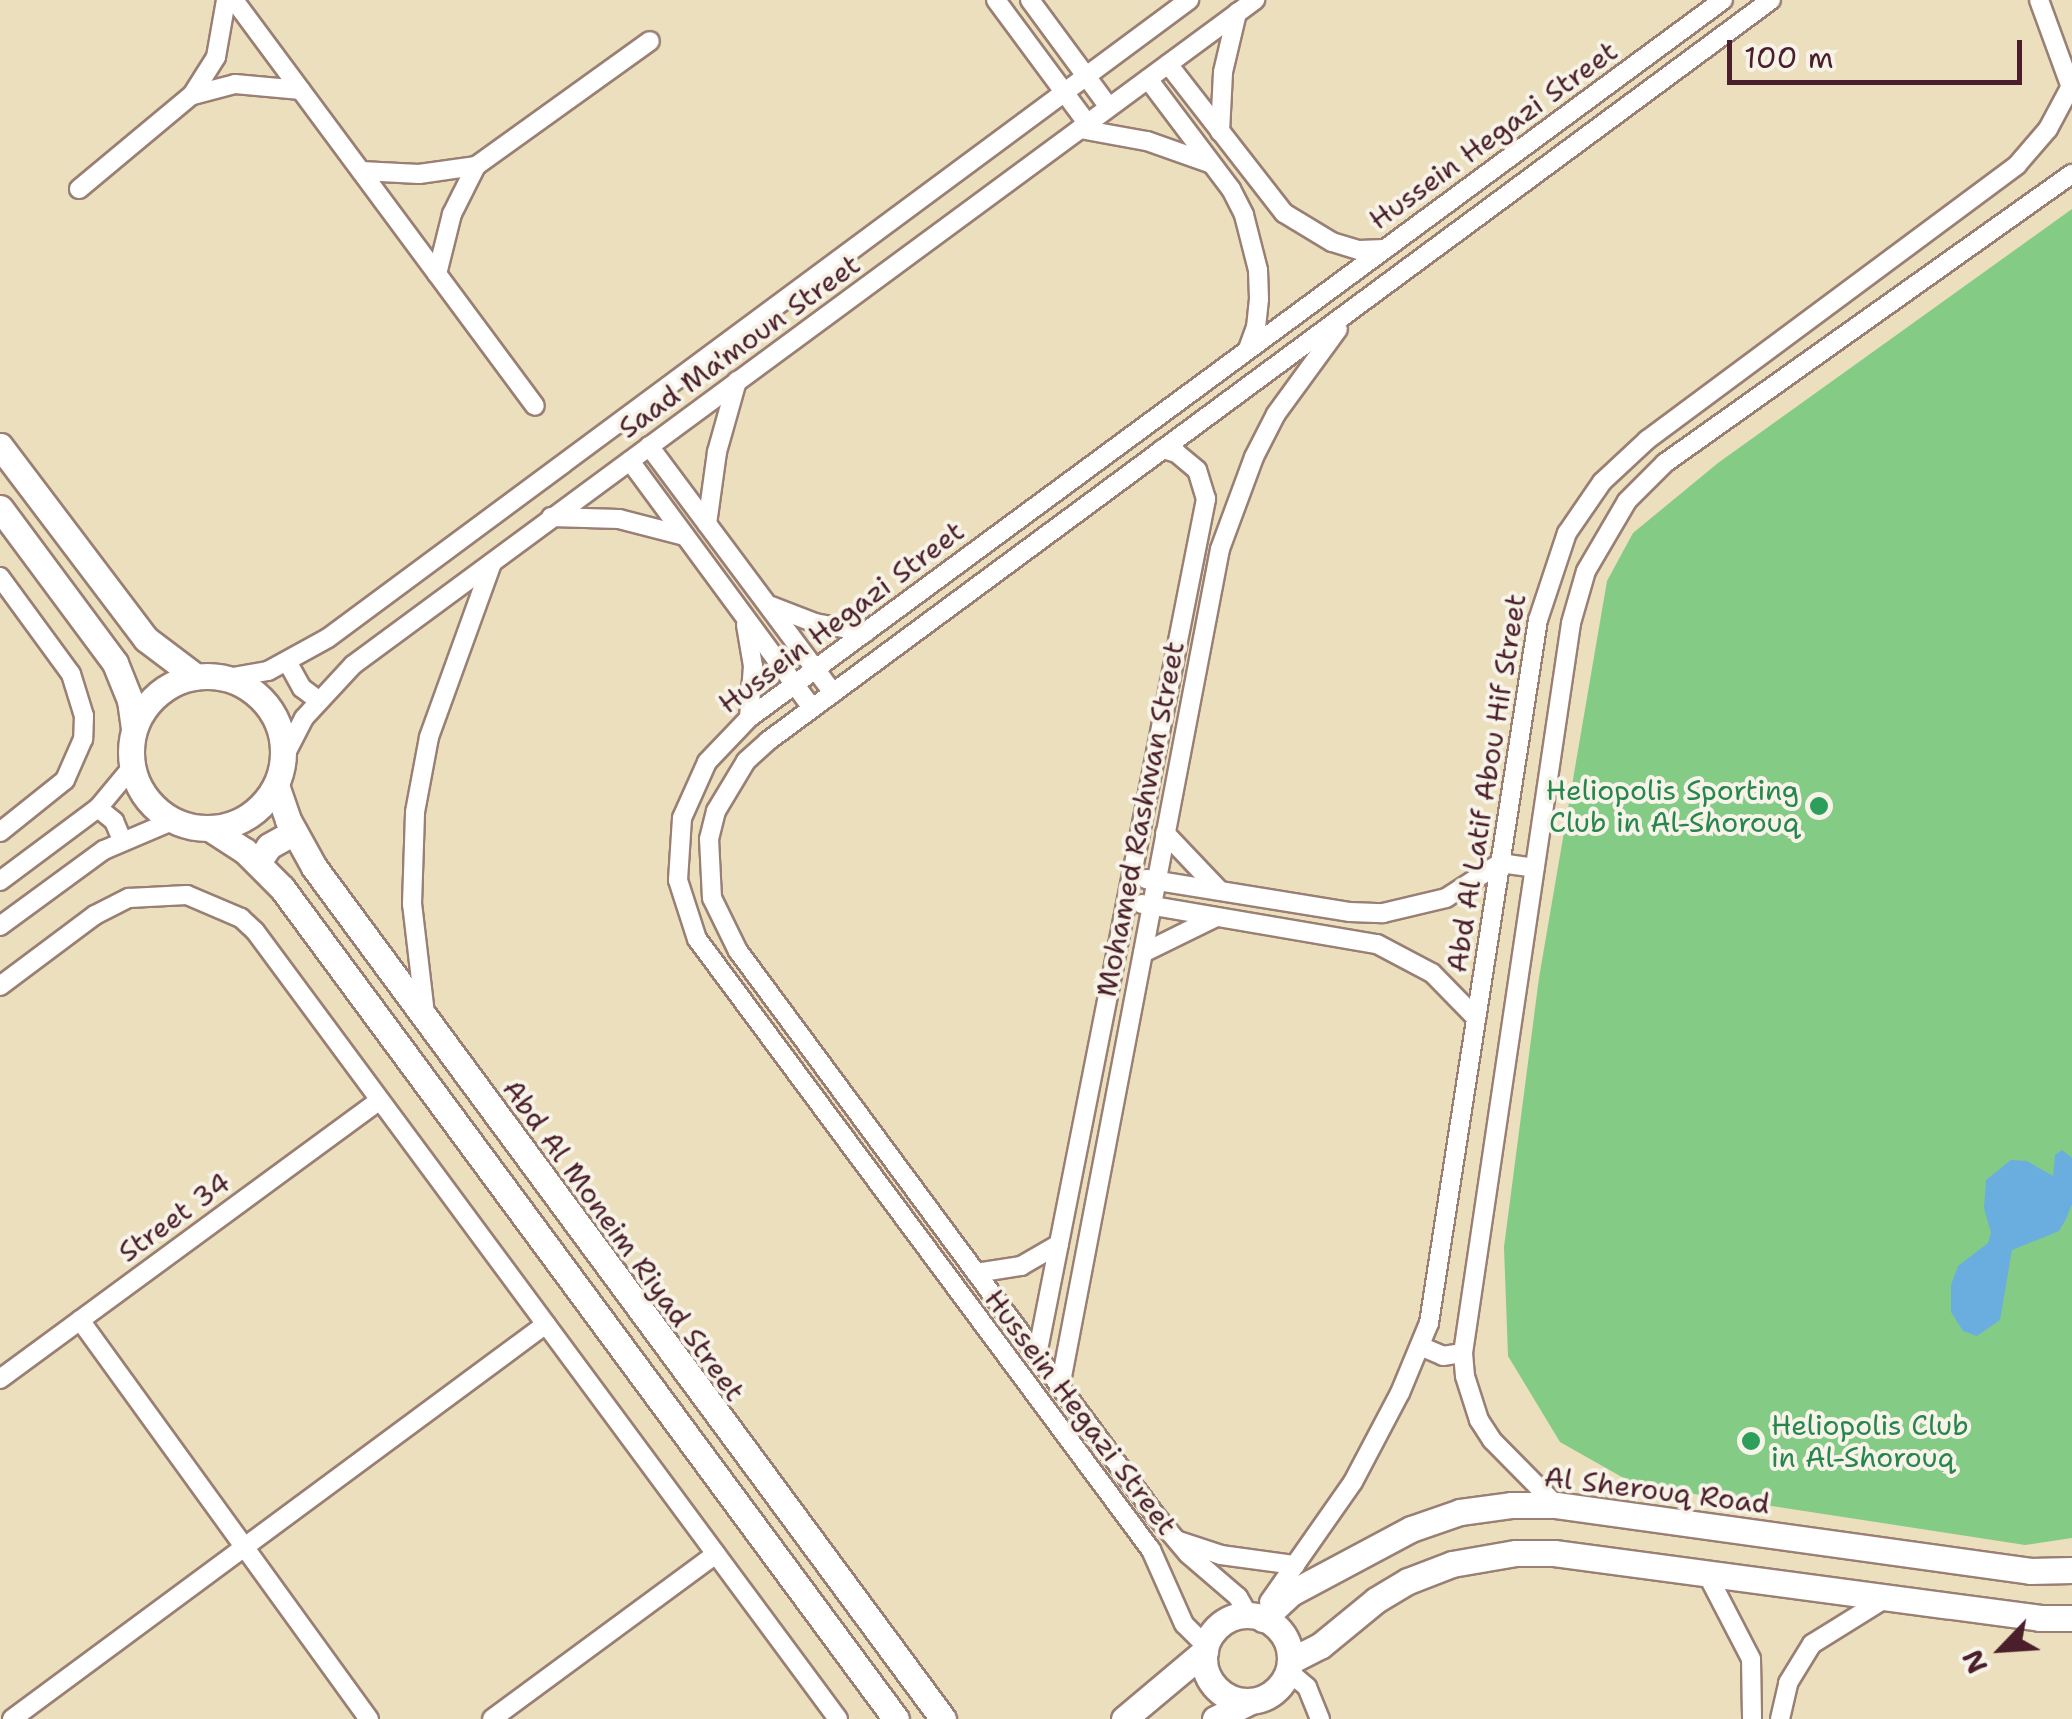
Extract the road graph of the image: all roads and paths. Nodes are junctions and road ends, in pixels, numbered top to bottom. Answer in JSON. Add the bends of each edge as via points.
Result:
{"nodes":[{"id":1,"x":226,"y":0,"type":"edge"},
{"id":2,"x":234,"y":0,"type":"edge"},
{"id":3,"x":996,"y":0,"type":"edge"},
{"id":4,"x":1030,"y":0,"type":"edge"},
{"id":5,"x":1189,"y":0,"type":"edge"},
{"id":6,"x":1255,"y":0,"type":"edge"},
{"id":7,"x":1722,"y":0,"type":"edge"},
{"id":8,"x":1771,"y":0,"type":"edge"},
{"id":9,"x":2040,"y":0,"type":"edge"},
{"id":10,"x":1237,"y":13,"type":"junction"},
{"id":11,"x":650,"y":41,"type":"dead end"},
{"id":12,"x":1168,"y":64,"type":"junction"},
{"id":13,"x":1086,"y":76,"type":"junction"},
{"id":14,"x":1148,"y":79,"type":"junction"},
{"id":15,"x":2071,"y":87,"type":"edge"},
{"id":16,"x":301,"y":90,"type":"junction"},
{"id":17,"x":1065,"y":92,"type":"junction"},
{"id":18,"x":192,"y":95,"type":"junction"},
{"id":19,"x":1109,"y":107,"type":"junction"},
{"id":20,"x":1084,"y":126,"type":"junction"},
{"id":21,"x":1220,"y":133,"type":"junction"},
{"id":22,"x":1211,"y":164,"type":"junction"},
{"id":23,"x":476,"y":166,"type":"junction"},
{"id":24,"x":361,"y":171,"type":"junction"},
{"id":25,"x":2072,"y":174,"type":"edge"},
{"id":26,"x":79,"y":188,"type":"dead end"},
{"id":27,"x":1402,"y":237,"type":"junction"},
{"id":28,"x":1386,"y":249,"type":"junction"},
{"id":29,"x":1419,"y":260,"type":"junction"},
{"id":30,"x":437,"y":274,"type":"junction"},
{"id":31,"x":1366,"y":299,"type":"junction"},
{"id":32,"x":1247,"y":351,"type":"junction"},
{"id":33,"x":737,"y":381,"type":"junction"},
{"id":34,"x":535,"y":406,"type":"dead end"},
{"id":35,"x":0,"y":446,"type":"edge"},
{"id":36,"x":649,"y":446,"type":"junction"},
{"id":37,"x":1163,"y":449,"type":"junction"},
{"id":38,"x":630,"y":461,"type":"junction"},
{"id":39,"x":0,"y":508,"type":"edge"},
{"id":40,"x":551,"y":517,"type":"junction"},
{"id":41,"x":707,"y":524,"type":"junction"},
{"id":42,"x":685,"y":536,"type":"junction"},
{"id":43,"x":493,"y":562,"type":"junction"},
{"id":44,"x":0,"y":577,"type":"edge"},
{"id":45,"x":768,"y":604,"type":"junction"},
{"id":46,"x":744,"y":615,"type":"junction"},
{"id":47,"x":866,"y":632,"type":"junction"},
{"id":48,"x":154,"y":648,"type":"junction"},
{"id":49,"x":288,"y":663,"type":"junction"},
{"id":50,"x":816,"y":669,"type":"junction"},
{"id":51,"x":120,"y":672,"type":"junction"},
{"id":52,"x":195,"y":676,"type":"junction"},
{"id":53,"x":227,"y":678,"type":"junction"},
{"id":54,"x":795,"y":685,"type":"junction"},
{"id":55,"x":834,"y":693,"type":"junction"},
{"id":56,"x":318,"y":700,"type":"junction"},
{"id":57,"x":812,"y":708,"type":"junction"},
{"id":58,"x":750,"y":718,"type":"junction"},
{"id":59,"x":134,"y":728,"type":"junction"},
{"id":60,"x":132,"y":767,"type":"junction"},
{"id":61,"x":279,"y":772,"type":"junction"},
{"id":62,"x":98,"y":808,"type":"junction"},
{"id":63,"x":172,"y":821,"type":"junction"},
{"id":64,"x":211,"y":829,"type":"junction"},
{"id":65,"x":0,"y":832,"type":"edge"},
{"id":66,"x":294,"y":832,"type":"junction"},
{"id":67,"x":1166,"y":833,"type":"junction"},
{"id":68,"x":122,"y":840,"type":"junction"},
{"id":69,"x":258,"y":862,"type":"junction"},
{"id":70,"x":1500,"y":863,"type":"junction"},
{"id":71,"x":1535,"y":868,"type":"junction"},
{"id":72,"x":1131,"y":876,"type":"junction"},
{"id":73,"x":1156,"y":880,"type":"junction"},
{"id":74,"x":0,"y":882,"type":"edge"},
{"id":75,"x":1219,"y":891,"type":"junction"},
{"id":76,"x":1126,"y":902,"type":"junction"},
{"id":77,"x":1151,"y":906,"type":"junction"},
{"id":78,"x":1218,"y":916,"type":"junction"},
{"id":79,"x":0,"y":926,"type":"edge"},
{"id":80,"x":1143,"y":953,"type":"junction"},
{"id":81,"x":0,"y":986,"type":"edge"},
{"id":82,"x":1476,"y":1018,"type":"junction"},
{"id":83,"x":426,"y":1020,"type":"junction"},
{"id":84,"x":380,"y":1100,"type":"junction"},
{"id":85,"x":1059,"y":1244,"type":"junction"},
{"id":86,"x":976,"y":1272,"type":"junction"},
{"id":87,"x":80,"y":1320,"type":"junction"},
{"id":88,"x":546,"y":1324,"type":"junction"},
{"id":89,"x":1420,"y":1346,"type":"junction"},
{"id":90,"x":665,"y":1347,"type":"junction"},
{"id":91,"x":1463,"y":1353,"type":"junction"},
{"id":92,"x":1041,"y":1360,"type":"junction"},
{"id":93,"x":636,"y":1369,"type":"junction"},
{"id":94,"x":0,"y":1379,"type":"edge"},
{"id":95,"x":1024,"y":1381,"type":"junction"},
{"id":96,"x":1060,"y":1387,"type":"junction"},
{"id":97,"x":1556,"y":1505,"type":"junction"},
{"id":98,"x":1174,"y":1538,"type":"junction"},
{"id":99,"x":244,"y":1547,"type":"junction"},
{"id":100,"x":716,"y":1554,"type":"junction"},
{"id":101,"x":1944,"y":1559,"type":"junction"},
{"id":102,"x":1295,"y":1565,"type":"junction"},
{"id":103,"x":2072,"y":1570,"type":"edge"},
{"id":104,"x":1707,"y":1574,"type":"junction"},
{"id":105,"x":1886,"y":1598,"type":"junction"},
{"id":106,"x":1940,"y":1605,"type":"junction"},
{"id":107,"x":1257,"y":1617,"type":"junction"},
{"id":108,"x":2072,"y":1618,"type":"edge"},
{"id":109,"x":1205,"y":1648,"type":"junction"},
{"id":110,"x":1289,"y":1666,"type":"junction"},
{"id":111,"x":1255,"y":1707,"type":"edge"},
{"id":112,"x":12,"y":1719,"type":"edge"},
{"id":113,"x":368,"y":1719,"type":"edge"},
{"id":114,"x":492,"y":1719,"type":"edge"},
{"id":115,"x":838,"y":1719,"type":"edge"},
{"id":116,"x":896,"y":1719,"type":"edge"},
{"id":117,"x":943,"y":1719,"type":"edge"},
{"id":118,"x":1124,"y":1719,"type":"edge"},
{"id":119,"x":1214,"y":1719,"type":"edge"},
{"id":120,"x":1320,"y":1719,"type":"edge"},
{"id":121,"x":1752,"y":1719,"type":"edge"},
{"id":122,"x":1780,"y":1719,"type":"edge"}],
"edges":[{"from":1,"to":18,"type":"street","via":[[216,56]]},
{"from":2,"to":16,"type":"street"},
{"from":3,"to":17,"type":"street"},
{"from":4,"to":13,"type":"street"},
{"from":5,"to":13,"type":"street","name":"Saad Ma'moun Street"},
{"from":6,"to":10,"type":"street","name":"Saad Ma'moun Street"},
{"from":7,"to":27,"type":"street","name":"Hussein Hegazi Street"},
{"from":8,"to":29,"type":"street","name":"Hussein Hegazi Street"},
{"from":9,"to":15,"type":"street"},
{"from":10,"to":12,"type":"street","name":"Saad Ma'moun Street"},
{"from":10,"to":21,"type":"street","via":[[1223,72]]},
{"from":11,"to":23,"type":"street"},
{"from":12,"to":14,"type":"street","name":"Saad Ma'moun Street"},
{"from":12,"to":21,"type":"street"},
{"from":13,"to":17,"type":"street","name":"Saad Ma'moun Street"},
{"from":13,"to":19,"type":"street"},
{"from":14,"to":19,"type":"street","name":"Saad Ma'moun Street"},
{"from":14,"to":22,"type":"street"},
{"from":15,"to":70,"type":"street","name":"Abd Al Latif Abou Hif Street","via":[[2017,165],[1647,440],[1583,506],[1544,590]]},
{"from":16,"to":18,"type":"street","via":[[235,84]]},
{"from":16,"to":24,"type":"street"},
{"from":17,"to":20,"type":"street"},
{"from":17,"to":49,"type":"street","name":"Saad Ma'moun Street"},
{"from":18,"to":26,"type":"street"},
{"from":19,"to":20,"type":"street","name":"Saad Ma'moun Street"},
{"from":20,"to":22,"type":"street"},
{"from":20,"to":33,"type":"street","name":"Saad Ma'moun Street"},
{"from":21,"to":28,"type":"street","via":[[1284,213],[1307,230],[1360,250]]},
{"from":22,"to":32,"type":"street","via":[[1231,189],[1253,242],[1259,299]]},
{"from":23,"to":24,"type":"street","via":[[419,174]]},
{"from":23,"to":30,"type":"street","via":[[452,214]]},
{"from":24,"to":30,"type":"street"},
{"from":25,"to":71,"type":"street","via":[[1666,463],[1627,501],[1597,546],[1577,596]]},
{"from":27,"to":28,"type":"street","name":"Hussein Hegazi Street"},
{"from":27,"to":29,"type":"street"},
{"from":28,"to":32,"type":"street","name":"Hussein Hegazi Street"},
{"from":29,"to":31,"type":"street","name":"Hussein Hegazi Street"},
{"from":30,"to":34,"type":"street"},
{"from":31,"to":37,"type":"street","name":"Hussein Hegazi Street"},
{"from":31,"to":67,"type":"street","name":"Mohamed Rashwan Street","via":[[1303,373],[1235,502],[1210,596]]},
{"from":32,"to":47,"type":"street","name":"Hussein Hegazi Street"},
{"from":33,"to":36,"type":"street","name":"Saad Ma'moun Street"},
{"from":33,"to":41,"type":"street"},
{"from":35,"to":48,"type":"street"},
{"from":36,"to":38,"type":"street","name":"Saad Ma'moun Street"},
{"from":36,"to":41,"type":"street"},
{"from":37,"to":55,"type":"street","name":"Hussein Hegazi Street"},
{"from":37,"to":72,"type":"street","name":"Mohamed Rashwan Street","via":[[1197,470],[1206,500]]},
{"from":38,"to":40,"type":"street","name":"Saad Ma'moun Street"},
{"from":38,"to":42,"type":"street"},
{"from":39,"to":51,"type":"street"},
{"from":40,"to":42,"type":"street","via":[[619,519]]},
{"from":40,"to":43,"type":"street","name":"Saad Ma'moun Street"},
{"from":41,"to":45,"type":"street"},
{"from":42,"to":46,"type":"street"},
{"from":43,"to":56,"type":"street","name":"Saad Ma'moun Street","via":[[353,665]]},
{"from":43,"to":83,"type":"street","via":[[429,737],[415,812],[412,904]]},
{"from":44,"to":65,"type":"street","via":[[72,674],[84,716],[83,739],[65,780]]},
{"from":45,"to":47,"type":"street","via":[[816,623]]},
{"from":45,"to":50,"type":"street"},
{"from":46,"to":54,"type":"street"},
{"from":46,"to":58,"type":"street","via":[[753,666]]},
{"from":47,"to":50,"type":"street","name":"Hussein Hegazi Street"},
{"from":48,"to":51,"type":"street","via":[[144,662]]},
{"from":48,"to":52,"type":"street"},
{"from":49,"to":53,"type":"street","name":"Saad Ma'moun Street","via":[[248,678]]},
{"from":49,"to":56,"type":"street"},
{"from":50,"to":54,"type":"street","name":"Hussein Hegazi Street"},
{"from":50,"to":55,"type":"street"},
{"from":51,"to":59,"type":"street"},
{"from":52,"to":53,"type":"street"},
{"from":52,"to":59,"type":"street","via":[[164,688]]},
{"from":53,"to":61,"type":"street","via":[[270,709],[278,724]]},
{"from":54,"to":57,"type":"street"},
{"from":54,"to":58,"type":"street","name":"Hussein Hegazi Street"},
{"from":55,"to":57,"type":"street","name":"Hussein Hegazi Street"},
{"from":56,"to":61,"type":"street","name":"Saad Ma'moun Street"},
{"from":57,"to":86,"type":"street","name":"Hussein Hegazi Street","via":[[757,751],[728,784],[709,839],[712,898],[738,950]]},
{"from":58,"to":95,"type":"street","name":"Hussein Hegazi Street","via":[[707,762],[682,818],[678,880],[697,939]]},
{"from":59,"to":60,"type":"street"},
{"from":60,"to":62,"type":"street"},
{"from":60,"to":63,"type":"street","via":[[146,798]]},
{"from":61,"to":64,"type":"street","via":[[243,820]]},
{"from":61,"to":66,"type":"street","name":"Abd Al Moneim Riyad Street"},
{"from":62,"to":68,"type":"street"},
{"from":62,"to":74,"type":"street"},
{"from":63,"to":64,"type":"street"},
{"from":63,"to":68,"type":"street"},
{"from":64,"to":69,"type":"street"},
{"from":66,"to":69,"type":"street","via":[[268,846]]},
{"from":66,"to":83,"type":"street","name":"Abd Al Moneim Riyad Street"},
{"from":67,"to":73,"type":"street","name":"Mohamed Rashwan Street"},
{"from":67,"to":75,"type":"street"},
{"from":68,"to":79,"type":"street"},
{"from":69,"to":93,"type":"street"},
{"from":70,"to":71,"type":"street"},
{"from":70,"to":75,"type":"street","via":[[1446,898],[1383,913]]},
{"from":70,"to":82,"type":"street","name":"Abd Al Latif Abou Hif Street"},
{"from":71,"to":91,"type":"street"},
{"from":72,"to":73,"type":"street"},
{"from":72,"to":76,"type":"street","name":"Mohamed Rashwan Street"},
{"from":73,"to":75,"type":"street"},
{"from":73,"to":77,"type":"street","name":"Mohamed Rashwan Street"},
{"from":76,"to":77,"type":"street"},
{"from":76,"to":85,"type":"street","name":"Mohamed Rashwan Street"},
{"from":77,"to":78,"type":"street"},
{"from":77,"to":80,"type":"street","name":"Mohamed Rashwan Street"},
{"from":78,"to":80,"type":"street"},
{"from":78,"to":82,"type":"street","via":[[1377,944],[1432,973]]},
{"from":80,"to":96,"type":"street","name":"Mohamed Rashwan Street"},
{"from":81,"to":84,"type":"street","via":[[111,905],[168,893],[206,900],[255,931]]},
{"from":82,"to":89,"type":"street","name":"Abd Al Latif Abou Hif Street","via":[[1429,1324]]},
{"from":83,"to":90,"type":"street","name":"Abd Al Moneim Riyad Street"},
{"from":84,"to":87,"type":"street","name":"Street 34"},
{"from":84,"to":88,"type":"street"},
{"from":85,"to":86,"type":"street","via":[[1021,1266]]},
{"from":85,"to":92,"type":"street","name":"Mohamed Rashwan Street"},
{"from":86,"to":92,"type":"street","name":"Hussein Hegazi Street"},
{"from":87,"to":94,"type":"street","name":"Street 34"},
{"from":87,"to":99,"type":"street"},
{"from":88,"to":99,"type":"street"},
{"from":88,"to":100,"type":"street"},
{"from":89,"to":91,"type":"street","via":[[1442,1356]]},
{"from":89,"to":102,"type":"street","name":"Abd Al Latif Abou Hif Street","via":[[1370,1452]]},
{"from":90,"to":93,"type":"street"},
{"from":90,"to":117,"type":"street","name":"Abd Al Moneim Riyad Street"},
{"from":91,"to":97,"type":"street","via":[[1479,1420]]},
{"from":92,"to":95,"type":"street"},
{"from":92,"to":96,"type":"street","name":"Hussein Hegazi Street"},
{"from":93,"to":116,"type":"street"},
{"from":95,"to":109,"type":"street","name":"Hussein Hegazi Street","via":[[1151,1550],[1184,1624]]},
{"from":96,"to":98,"type":"street","name":"Hussein Hegazi Street"},
{"from":97,"to":101,"type":"street","name":"Al Sherouq Road"},
{"from":97,"to":107,"type":"street","name":"Al Sherouq Road","via":[[1485,1508],[1428,1522]]},
{"from":98,"to":102,"type":"street","via":[[1220,1556]]},
{"from":98,"to":107,"type":"street","name":"Hussein Hegazi Street"},
{"from":99,"to":112,"type":"street"},
{"from":99,"to":113,"type":"street"},
{"from":100,"to":114,"type":"street"},
{"from":100,"to":115,"type":"street"},
{"from":101,"to":103,"type":"street","name":"Al Sherouq Road"},
{"from":101,"to":106,"type":"street"},
{"from":102,"to":107,"type":"street","name":"Abd Al Latif Abou Hif Street"},
{"from":104,"to":105,"type":"street"},
{"from":104,"to":110,"type":"street","via":[[1554,1553],[1479,1557],[1408,1581]]},
{"from":104,"to":121,"type":"street","via":[[1752,1659]]},
{"from":105,"to":106,"type":"street"},
{"from":105,"to":122,"type":"street","via":[[1812,1644],[1788,1682]]},
{"from":106,"to":108,"type":"street"},
{"from":107,"to":109,"type":"street","via":[[1222,1623]]},
{"from":107,"to":110,"type":"street","via":[[1283,1636]]},
{"from":109,"to":111,"type":"street","via":[[1215,1688]]},
{"from":109,"to":118,"type":"street"},
{"from":110,"to":111,"type":"street"},
{"from":110,"to":120,"type":"street"},
{"from":111,"to":119,"type":"street"}]}
